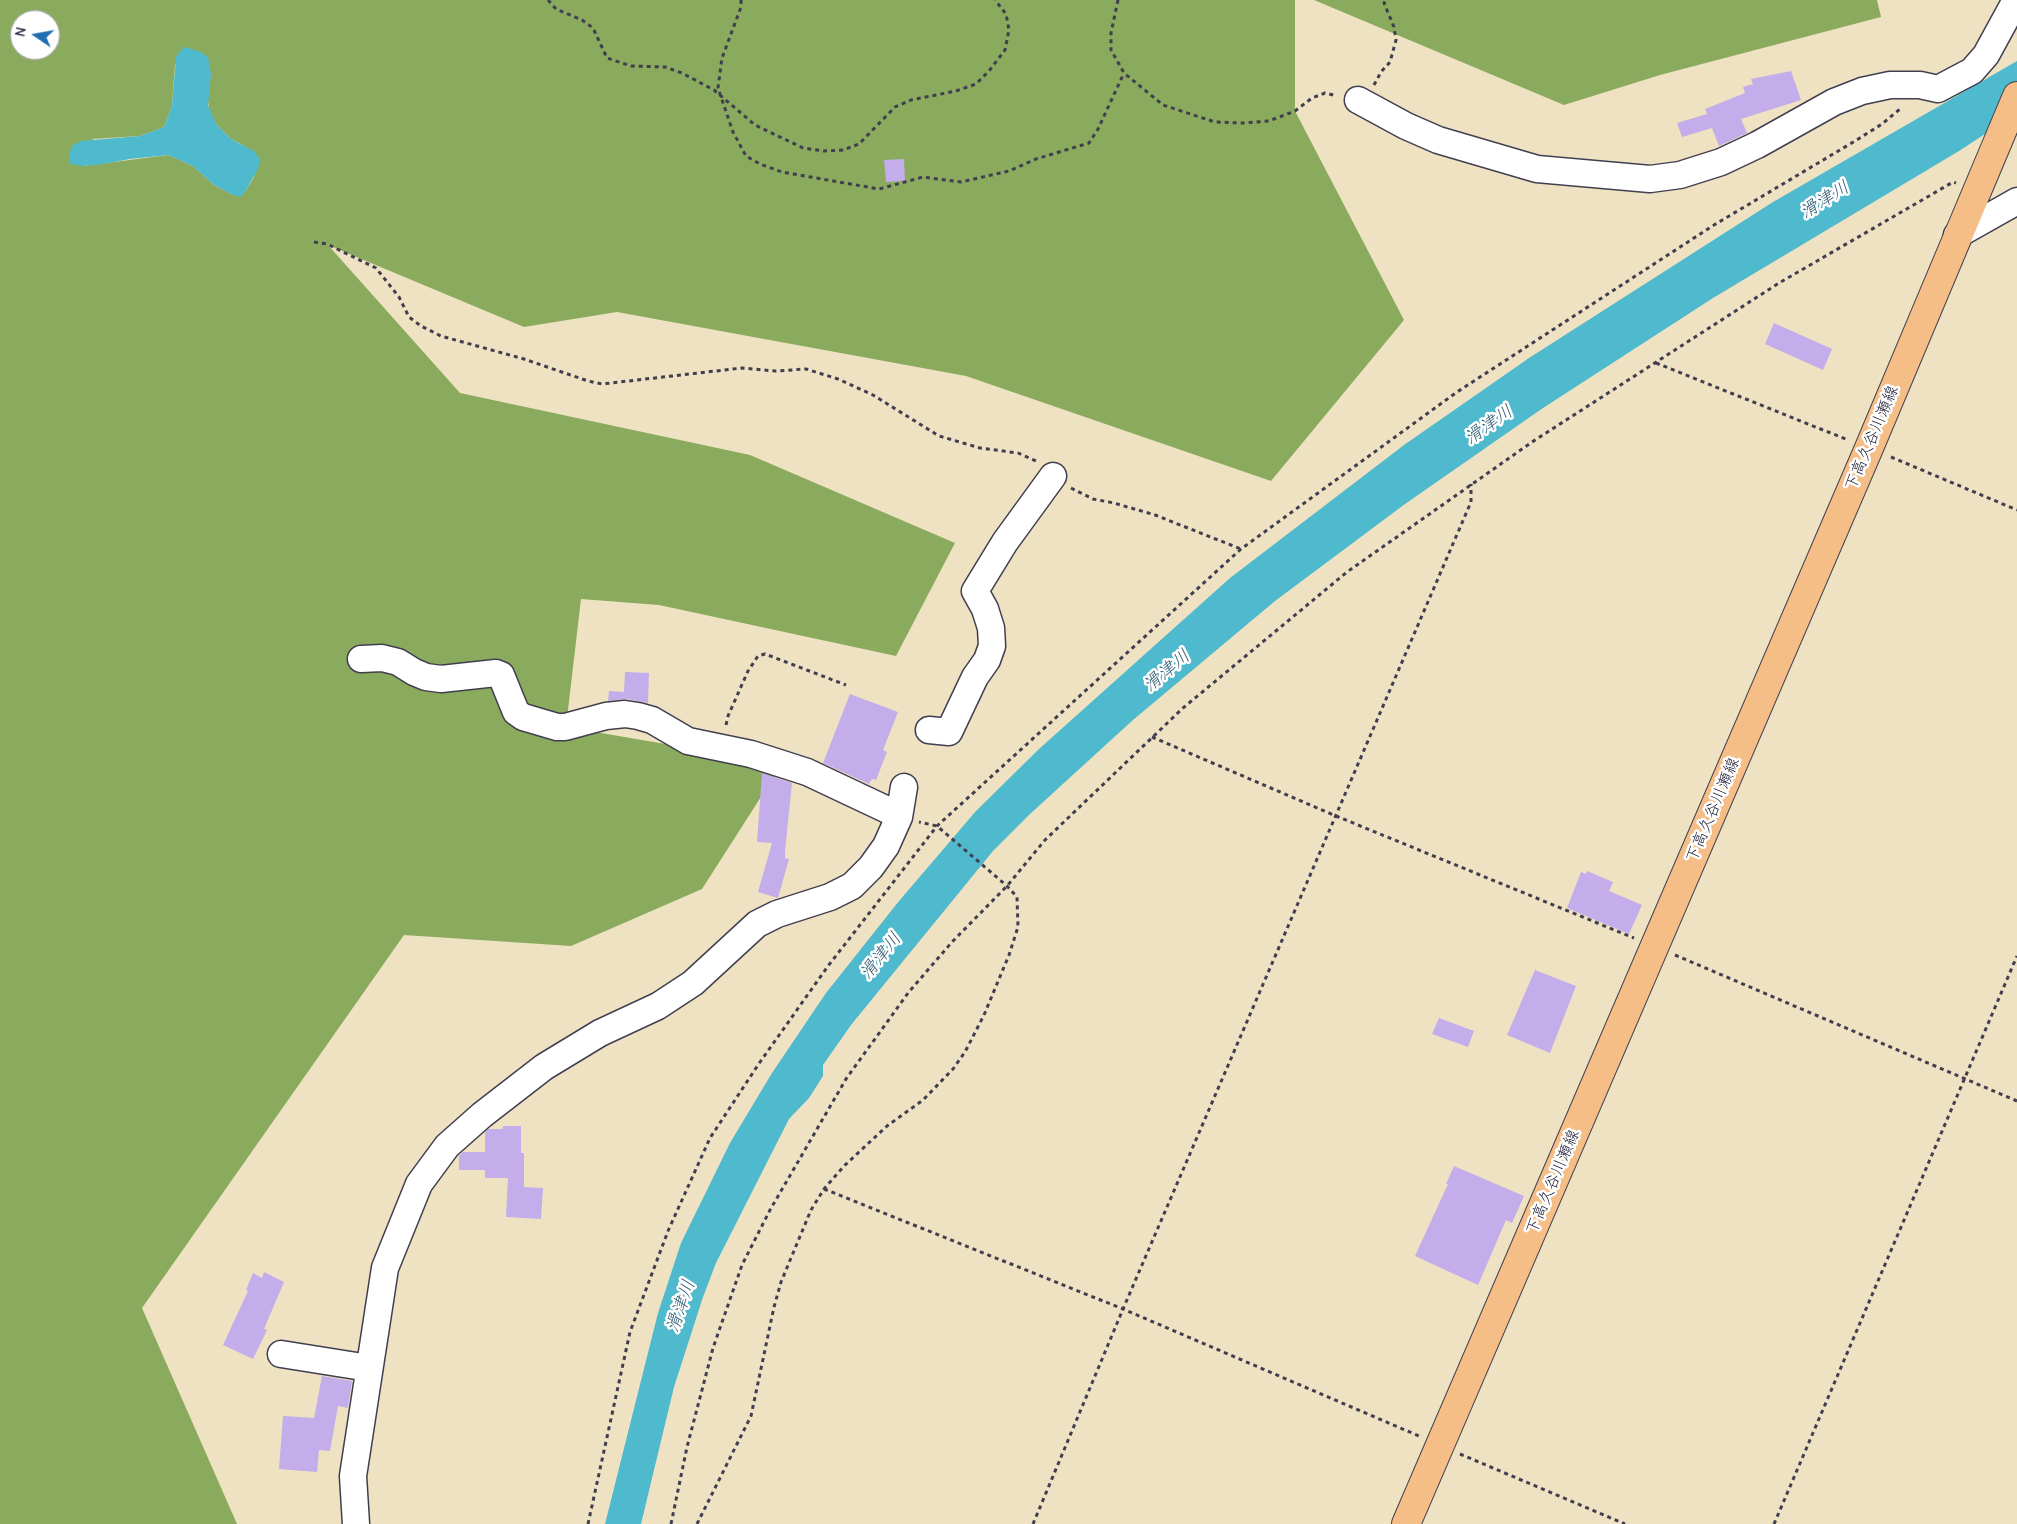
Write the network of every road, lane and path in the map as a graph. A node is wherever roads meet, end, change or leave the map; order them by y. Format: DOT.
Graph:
graph roads {
  1 [pos="548,0"];
  2 [pos="741,0"];
  3 [pos="994,0"];
  4 [pos="1118,0"];
  5 [pos="1386,0"];
  6 [pos="2016,0"];
  7 [pos="1124,72"];
  8 [pos="720,96"];
  9 [pos="2017,96"];
  10 [pos="1358,100"];
  11 [pos="1903,107"];
  12 [pos="1978,188"];
  13 [pos="2017,201"];
  14 [pos="1957,235"];
  15 [pos="314,242"];
  16 [pos="1656,363"];
  17 [pos="1869,448"];
  18 [pos="1053,476"];
  19 [pos="1471,484"];
  20 [pos="2017,510"];
  21 [pos="1241,549"];
  22 [pos="361,659"];
  23 [pos="846,685"];
  24 [pos="929,730"];
  25 [pos="1152,737"];
  26 [pos="726,750"];
  27 [pos="904,787"];
  28 [pos="1336,816"];
  29 [pos="899,817"];
  30 [pos="942,830"];
  31 [pos="1007,886"];
  32 [pos="1654,946"];
  33 [pos="2017,956"];
  34 [pos="1964,1078"];
  35 [pos="2017,1101"];
  36 [pos="824,1189"];
  37 [pos="1123,1309"];
  38 [pos="281,1354"];
  39 [pos="369,1368"];
  40 [pos="1440,1445"];
  41 [pos="356,1524"];
  42 [pos="588,1524"];
  43 [pos="671,1524"];
  44 [pos="697,1524"];
  45 [pos="1033,1524"];
  46 [pos="1406,1524"];
  47 [pos="1625,1524"];
  48 [pos="1774,1524"];
  1 -- 8 [label="path"];
  2 -- 8 [label="path"];
  3 -- 8 [label="path"];
  4 -- 7 [label="path"];
  5 -- 10 [label="path"];
  6 -- 10 [label="street"];
  7 -- 8 [label="path"];
  7 -- 10 [label="path"];
  9 -- 12 [label="main road, 下高久谷川瀬線"];
  11 -- 21 [label="path"];
  12 -- 14 [label="main road, 下高久谷川瀬線"];
  12 -- 16 [label="path"];
  13 -- 14 [label="street"];
  14 -- 17 [label="main road, 下高久谷川瀬線"];
  15 -- 18 [label="path"];
  16 -- 17 [label="path"];
  16 -- 19 [label="path"];
  17 -- 20 [label="path"];
  17 -- 32 [label="main road, 下高久谷川瀬線"];
  18 -- 21 [label="path"];
  18 -- 24 [label="street"];
  19 -- 25 [label="path"];
  19 -- 28 [label="path"];
  21 -- 42 [label="path"];
  22 -- 26 [label="street"];
  23 -- 26 [label="path"];
  25 -- 28 [label="path"];
  25 -- 31 [label="path"];
  26 -- 29 [label="street"];
  27 -- 29 [label="street"];
  28 -- 32 [label="path"];
  28 -- 37 [label="path"];
  29 -- 39 [label="street"];
  30 -- 31 [label="path"];
  31 -- 36 [label="path"];
  31 -- 43 [label="path"];
  32 -- 34 [label="path"];
  32 -- 40 [label="main road, 下高久谷川瀬線"];
  33 -- 34 [label="path"];
  34 -- 35 [label="path"];
  34 -- 48 [label="path"];
  36 -- 37 [label="path"];
  36 -- 44 [label="path"];
  37 -- 40 [label="path"];
  37 -- 45 [label="path"];
  38 -- 39 [label="street"];
  39 -- 41 [label="street"];
  40 -- 46 [label="main road, 下高久谷川瀬線"];
  40 -- 47 [label="path"];
}
